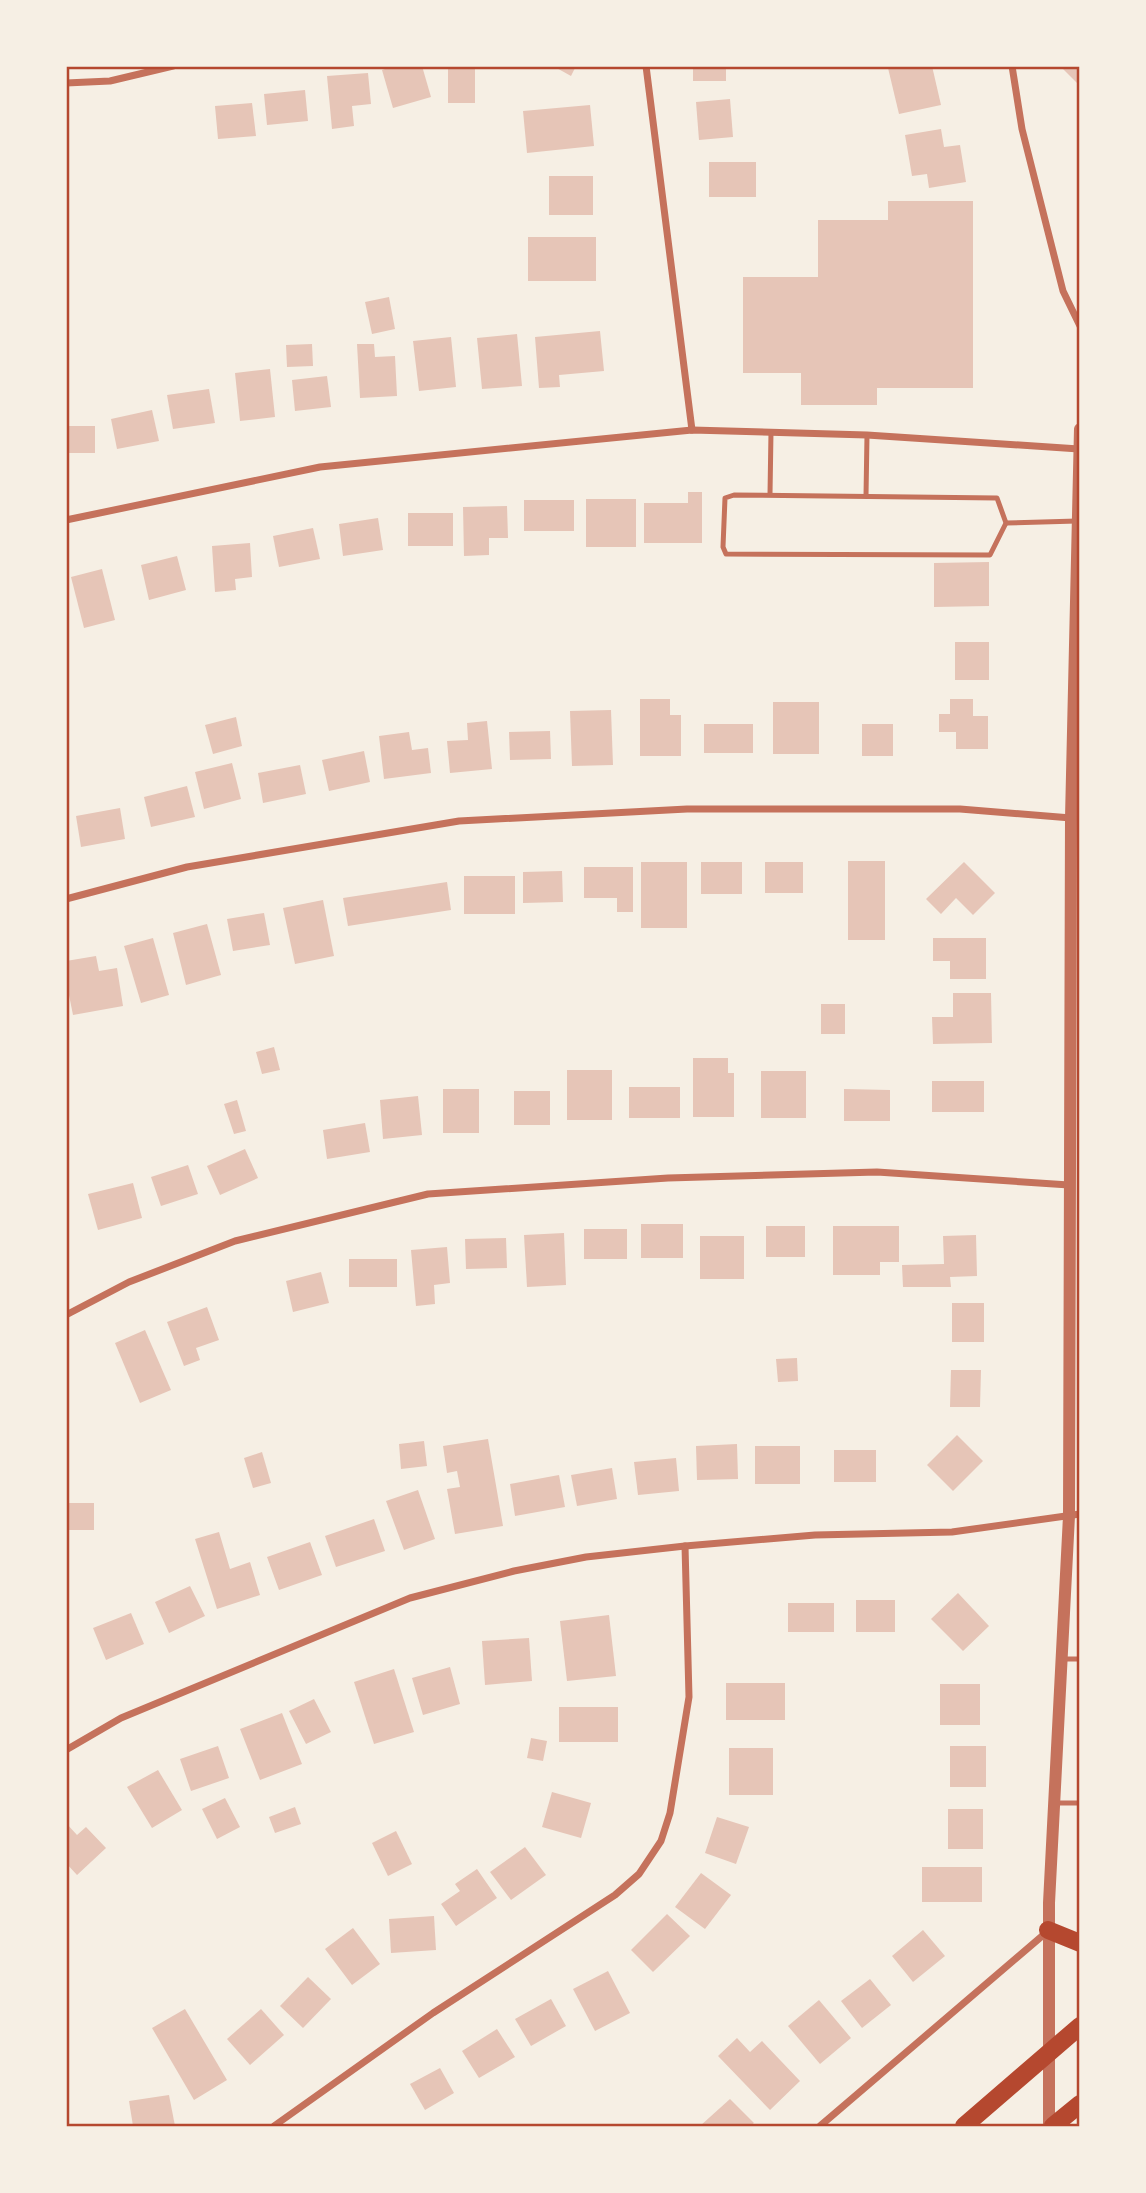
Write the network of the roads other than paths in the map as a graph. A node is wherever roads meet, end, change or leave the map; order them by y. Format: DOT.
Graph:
graph roads {
  1 [pos="173,66"];
  2 [pos="646,66"];
  3 [pos="1012,66"];
  4 [pos="66,83"];
  5 [pos="1080,326"];
  6 [pos="1080,429"];
  7 [pos="692,430"];
  8 [pos="771,432"];
  9 [pos="867,435"];
  10 [pos="1079,449"];
  11 [pos="770,494"];
  12 [pos="866,496"];
  13 [pos="66,520"];
  14 [pos="1077,521"];
  15 [pos="1006,523"];
  16 [pos="1071,818"];
  17 [pos="66,899"];
  18 [pos="1069,1185"];
  19 [pos="66,1315"];
  20 [pos="1074,1515"];
  21 [pos="685,1546"];
  22 [pos="1061,1658"];
  23 [pos="1080,1659"];
  24 [pos="66,1750"];
  25 [pos="1054,1803"];
  26 [pos="1080,1803"];
  27 [pos="1048,1930"];
  28 [pos="1080,1943"];
  29 [pos="1080,2026"];
  30 [pos="1048,2054"];
  31 [pos="1080,2104"];
  32 [pos="274,2126"];
  33 [pos="820,2126"];
  34 [pos="964,2126"];
  35 [pos="1051,2126"];
  1 -- 4 [label="street"];
  2 -- 7 [label="street"];
  3 -- 5 [label="street"];
  6 -- 10 [label="street"];
  7 -- 8 [label="street"];
  7 -- 13 [label="street"];
  8 -- 9 [label="street"];
  8 -- 11 [label="lane"];
  9 -- 10 [label="street"];
  9 -- 12 [label="lane"];
  10 -- 14 [label="street"];
  11 -- 12 [label="lane"];
  11 -- 15 [label="lane"];
  12 -- 15 [label="lane"];
  14 -- 15 [label="lane"];
  14 -- 16 [label="street"];
  16 -- 17 [label="street"];
  16 -- 18 [label="street"];
  18 -- 19 [label="street"];
  18 -- 20 [label="street"];
  20 -- 21 [label="street"];
  20 -- 22 [label="street"];
  21 -- 24 [label="street"];
  21 -- 32 [label="street"];
  22 -- 23 [label="lane"];
  22 -- 25 [label="street"];
  25 -- 26 [label="lane"];
  25 -- 27 [label="street"];
  27 -- 28 [label="main road"];
  27 -- 30 [label="street"];
  27 -- 33 [label="street"];
  29 -- 30 [label="main road"];
  30 -- 34 [label="main road"];
  30 -- 35 [label="street"];
  31 -- 35 [label="main road"];
}
